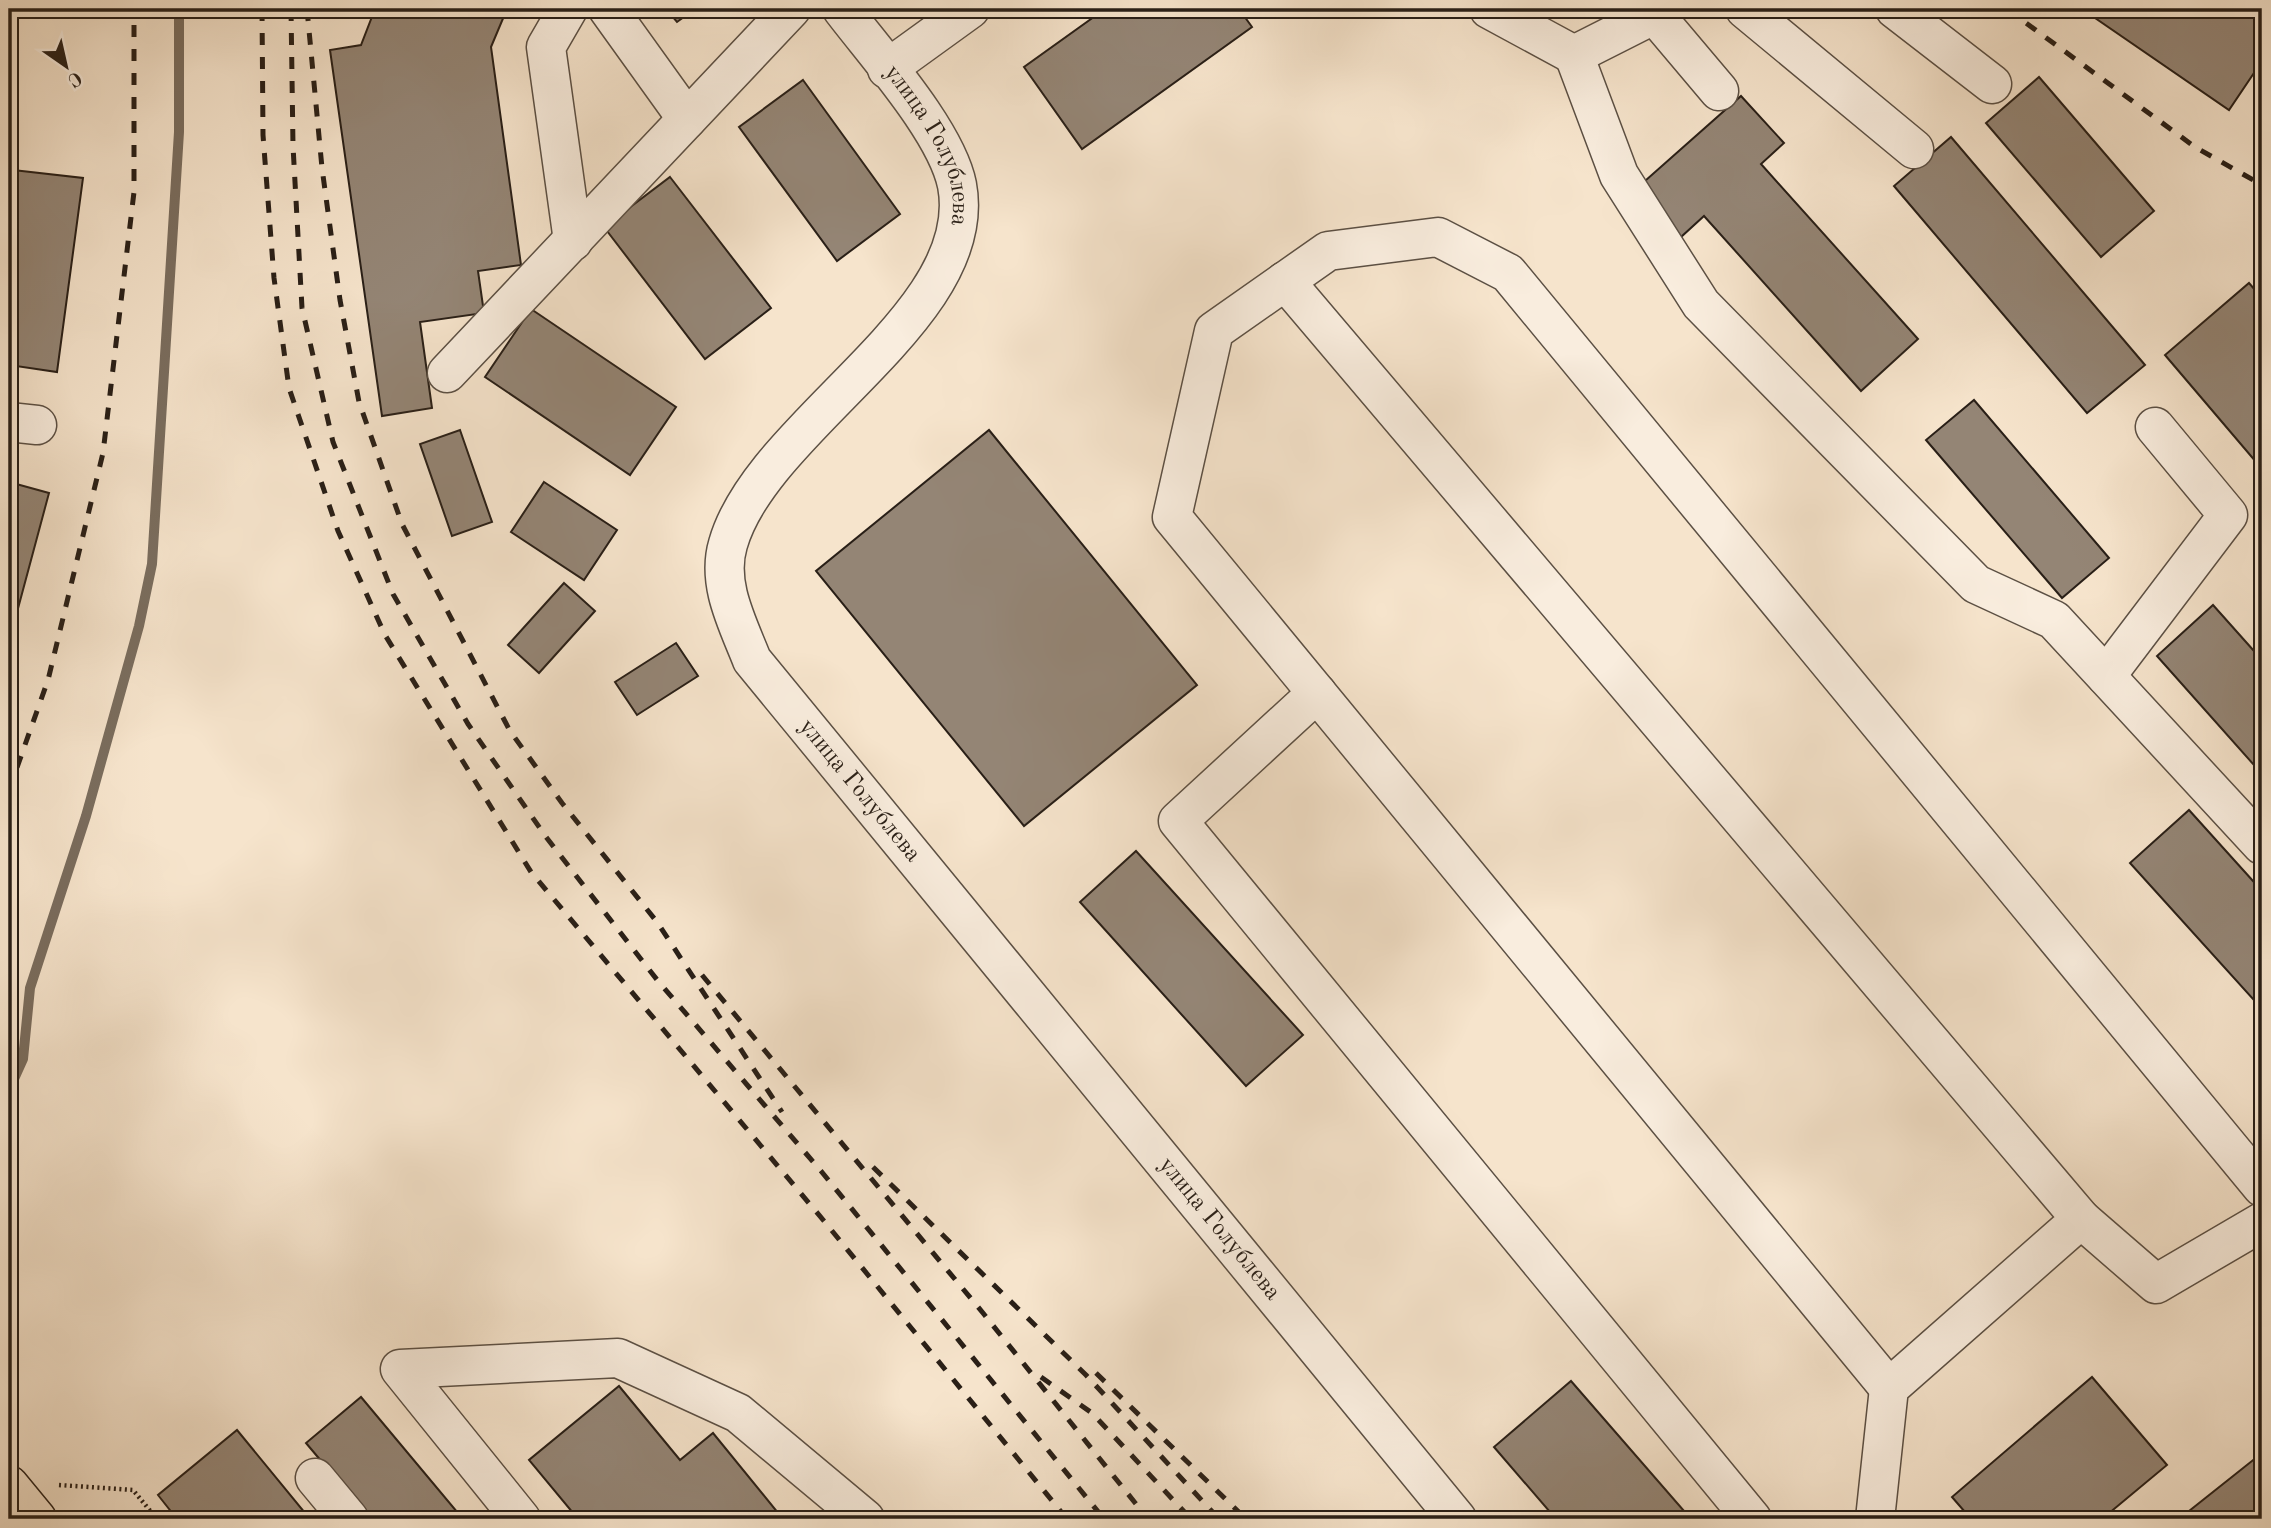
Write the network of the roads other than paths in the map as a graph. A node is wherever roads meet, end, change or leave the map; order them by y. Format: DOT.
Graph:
graph roads {
  1 [pos="568,9"];
  2 [pos="608,9"];
  3 [pos="792,9"];
  4 [pos="842,9"];
  5 [pos="970,9"];
  6 [pos="1489,9"];
  7 [pos="1745,9"];
  8 [pos="1895,9"];
  9 [pos="1660,11"];
  10 [pos="1574,55"];
  11 [pos="887,69"];
  12 [pos="1992,84"];
  13 [pos="1719,91"];
  14 [pos="687,119"];
  15 [pos="1914,149"];
  16 [pos="573,241"];
  17 [pos="1285,281"];
  18 [pos="447,373"];
  19 [pos="2155,427"];
  20 [pos="2106,676"];
  21 [pos="1317,694"];
  22 [pos="2262,845"];
  23 [pos="2262,1187"];
  24 [pos="2081,1219"];
  25 [pos="2262,1222"];
  26 [pos="1889,1388"];
  27 [pos="315,1478"];
  28 [pos="9,1485"];
  29 [pos="43,1502"];
  30 [pos="349,1519"];
  31 [pos="521,1519"];
  32 [pos="865,1519"];
  33 [pos="1457,1519"];
  34 [pos="1752,1519"];
  35 [pos="1875,1519"];
  1 -- 16 [label="street"];
  2 -- 14 [label="street"];
  3 -- 14 [label="street"];
  4 -- 11 [label="street, улица Голублева"];
  5 -- 11 [label="street"];
  6 -- 10 [label="street"];
  7 -- 15 [label="street"];
  8 -- 12 [label="street"];
  9 -- 10 [label="street"];
  9 -- 13 [label="street"];
  10 -- 20 [label="street"];
  11 -- 33 [label="street, улица Голублева"];
  14 -- 16 [label="street"];
  16 -- 18 [label="street"];
  17 -- 21 [label="street"];
  17 -- 23 [label="street"];
  17 -- 24 [label="street"];
  19 -- 20 [label="street"];
  20 -- 22 [label="street"];
  21 -- 26 [label="street"];
  21 -- 34 [label="street"];
  24 -- 25 [label="street"];
  24 -- 26 [label="street"];
  26 -- 35 [label="street"];
  27 -- 30 [label="street"];
  28 -- 29 [label="main road"];
  31 -- 32 [label="street"];
}
